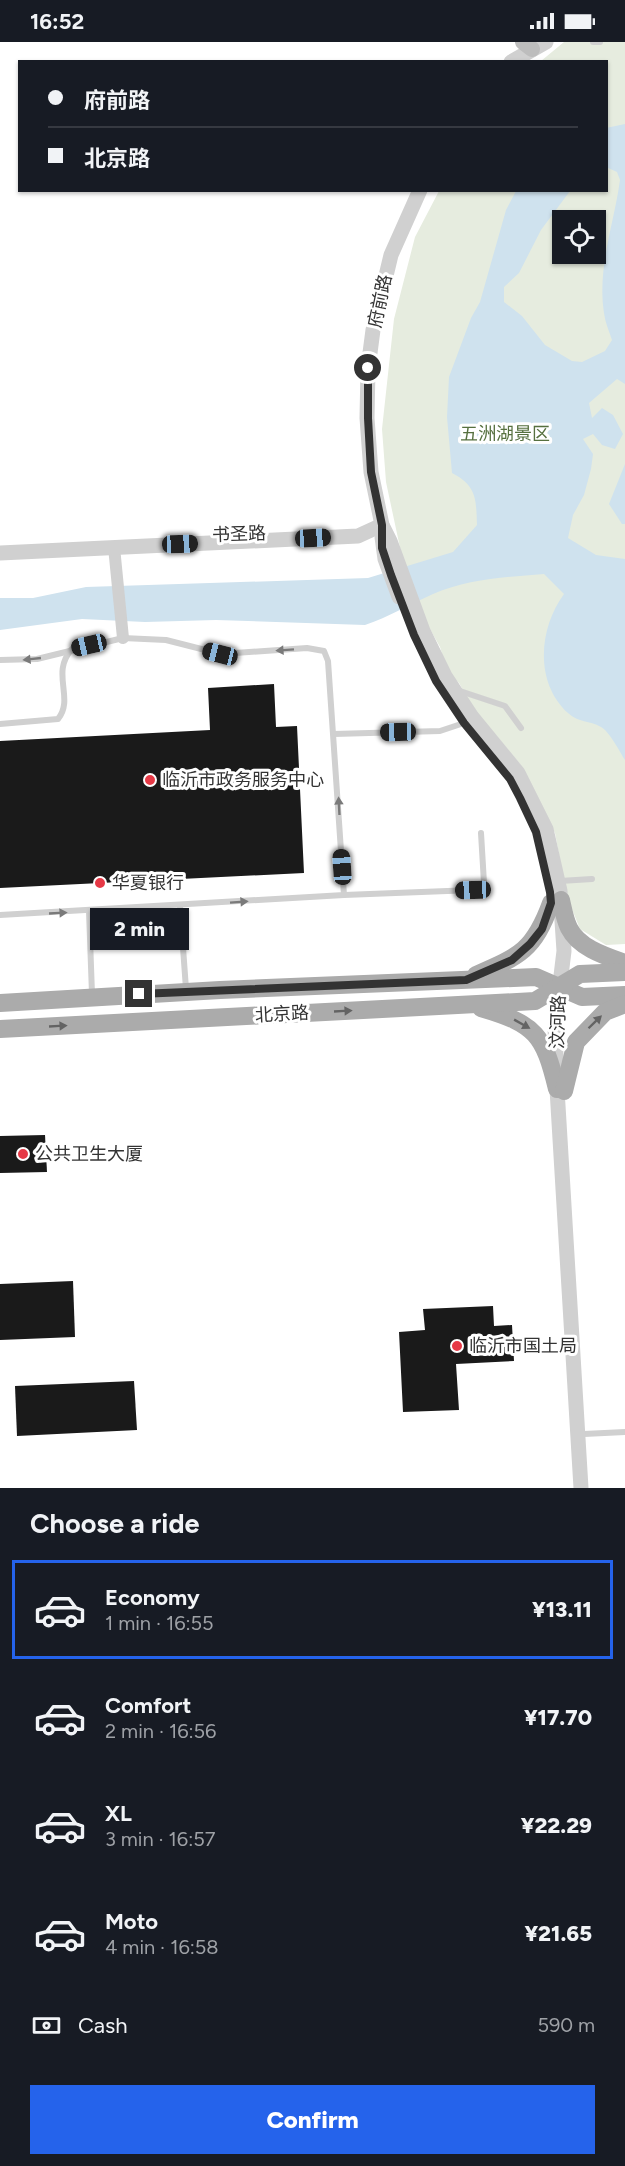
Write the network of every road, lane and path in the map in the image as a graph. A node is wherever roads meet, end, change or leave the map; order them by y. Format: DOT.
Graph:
graph roads {
  1 [pos="593,42"];
  2 [pos="600,42"];
  3 [pos="531,46"];
  4 [pos="514,60"];
  5 [pos="419,192"];
  6 [pos="431,192"];
  7 [pos="382,525"];
  8 [pos="0,545"];
  9 [pos="114,547"];
  10 [pos="0,553"];
  11 [pos="419,633"];
  12 [pos="122,634"];
  13 [pos="73,649"];
  14 [pos="0,660"];
  15 [pos="453,689"];
  16 [pos="464,723"];
  17 [pos="0,724"];
  18 [pos="520,728"];
  19 [pos="334,734"];
  20 [pos="482,833"];
  21 [pos="592,879"];
  22 [pos="558,882"];
  23 [pos="344,895"];
  24 [pos="556,902"];
  25 [pos="180,906"];
  26 [pos="88,911"];
  27 [pos="0,915"];
  28 [pos="625,963"];
  29 [pos="625,972"];
  30 [pos="466,980"];
  31 [pos="559,986"];
  32 [pos="186,992"];
  33 [pos="625,995"];
  34 [pos="92,997"];
  35 [pos="0,1003"];
  36 [pos="468,1004"];
  37 [pos="625,1004"];
  38 [pos="0,1029"];
  39 [pos="561,1090"];
  40 [pos="625,1432"];
  41 [pos="584,1434"];
  42 [pos="581,1488"];
  43 [pos="587,1488"];
  1 -- 2 [label="lane"];
  3 -- 4 [label="street"];
  5 -- 7 [label="street, 府前路"];
  6 -- 7 [label="street, 府前路"];
  7 -- 8 [label="street, 书圣路"];
  7 -- 9 [label="street, 书圣路"];
  7 -- 11 [label="street, 府前路"];
  9 -- 10 [label="street, 书圣路"];
  9 -- 12 [label="street"];
  11 -- 15 [label="street, 府前路"];
  11 -- 16 [label="street, 府前路"];
  12 -- 13 [label="lane"];
  19 -- 12 [label="lane, one-way"];
  13 -- 14 [label="lane, one-way"];
  13 -- 17 [label="lane"];
  15 -- 18 [label="lane"];
  15 -- 22 [label="street, 府前路"];
  16 -- 19 [label="lane"];
  16 -- 24 [label="street, 府前路"];
  23 -- 19 [label="lane, one-way"];
  20 -- 23 [label="lane"];
  21 -- 22 [label="lane"];
  22 -- 24 [label="street, 府前路"];
  25 -- 23 [label="lane, one-way"];
  24 -- 28 [label="main road"];
  24 -- 30 [label="main road"];
  24 -- 31 [label="street, 府前路"];
  25 -- 26 [label="lane"];
  25 -- 32 [label="lane"];
  27 -- 26 [label="lane, one-way"];
  26 -- 34 [label="lane"];
  29 -- 31 [label="main road, 北京路"];
  30 -- 31 [label="main road, 北京路"];
  30 -- 32 [label="main road, 北京路"];
  31 -- 33 [label="main road, 北京路"];
  31 -- 36 [label="main road, 北京路"];
  31 -- 39 [label="street, 汶河路"];
  32 -- 34 [label="main road, 北京路"];
  34 -- 35 [label="main road, 北京路"];
  38 -- 36 [label="main road, 北京路, one-way"];
  36 -- 39 [label="main road, one-way"];
  39 -- 37 [label="main road, one-way"];
  39 -- 41 [label="street, 汶河路"];
  39 -- 42 [label="street, 汶河路"];
  40 -- 41 [label="lane"];
  41 -- 43 [label="street, 汶河路"];
}
